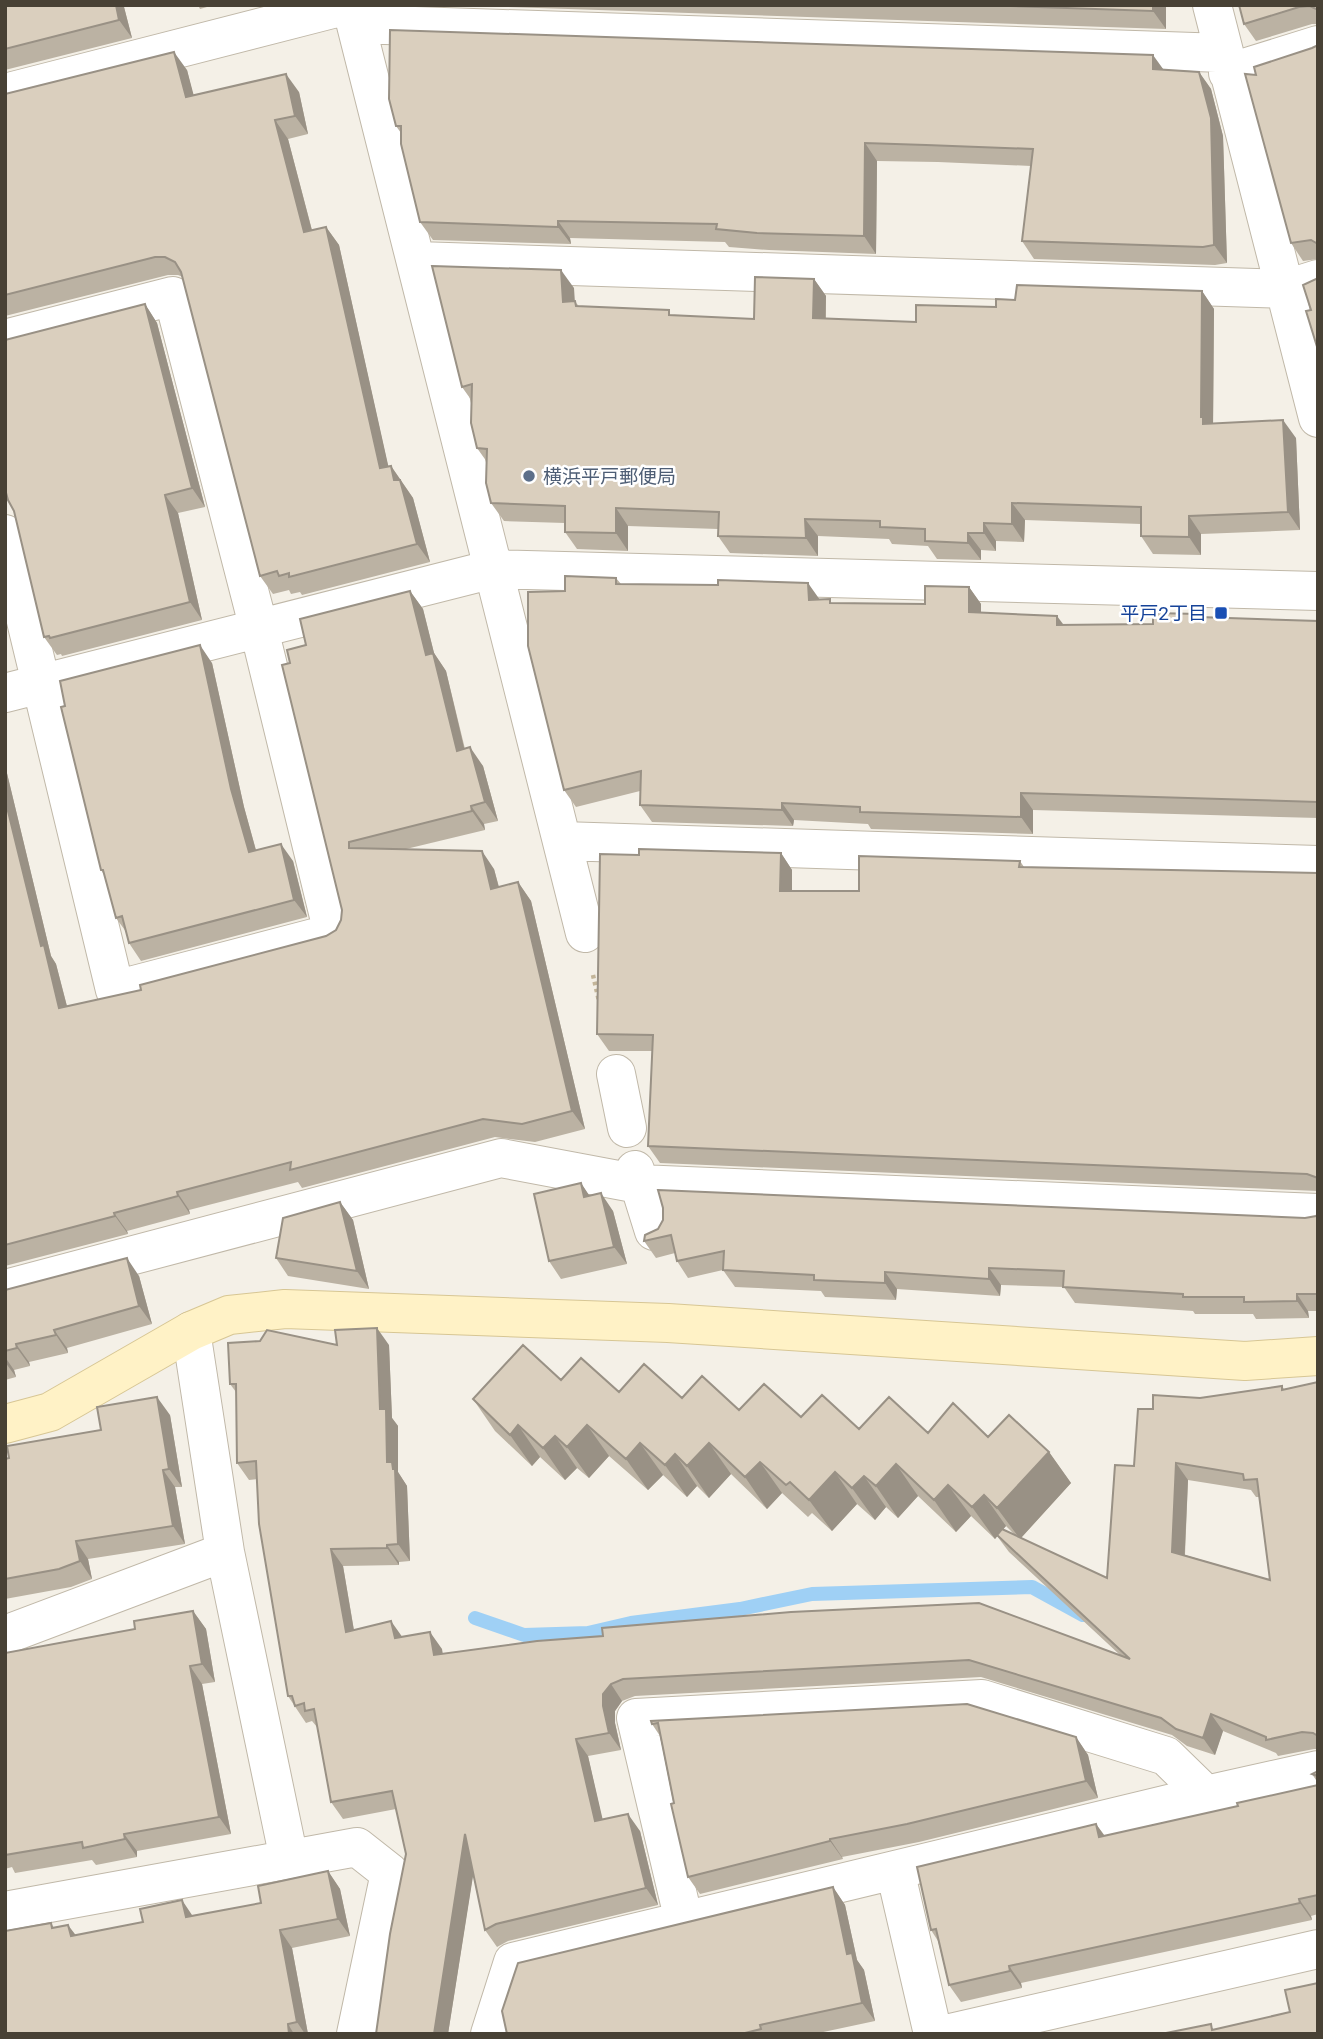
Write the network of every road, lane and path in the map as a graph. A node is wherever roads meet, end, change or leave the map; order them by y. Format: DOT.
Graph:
graph roads {
  1 [pos="1212,5"];
  2 [pos="352,12"];
  3 [pos="1318,46"];
  4 [pos="1226,63"];
  5 [pos="5,93"];
  6 [pos="417,261"];
  7 [pos="1302,284"];
  8 [pos="5,340"];
  9 [pos="1318,418"];
  10 [pos="5,534"];
  11 [pos="494,569"];
  12 [pos="1318,591"];
  13 [pos="259,629"];
  14 [pos="23,689"];
  15 [pos="562,841"];
  16 [pos="1318,865"];
  17 [pos="585,933"];
  18 [pos="594,978"];
  19 [pos="599,1003"];
  20 [pos="616,1074"];
  21 [pos="627,1128"];
  22 [pos="637,1177"];
  23 [pos="1318,1213"];
  24 [pos="654,1231"];
  25 [pos="5,1289"];
  26 [pos="191,1331"];
  27 [pos="1318,1356"];
  28 [pos="5,1424"];
  29 [pos="225,1552"];
  30 [pos="5,1635"];
  31 [pos="1318,1770"];
  32 [pos="1206,1795"];
  33 [pos="289,1859"];
  34 [pos="895,1870"];
  35 [pos="5,1911"];
  36 [pos="684,1921"];
  37 [pos="1318,1949"];
  38 [pos="356,2034"];
  39 [pos="490,2034"];
  40 [pos="933,2034"];
  41 [pos="946,2034"];
  1 -- 4 [label="street"];
  2 -- 4 [label="street"];
  2 -- 5 [label="street"];
  2 -- 6 [label="street"];
  3 -- 4 [label="street"];
  4 -- 7 [label="street"];
  6 -- 7 [label="street"];
  6 -- 11 [label="street"];
  7 -- 9 [label="street"];
  8 -- 13 [label="street"];
  10 -- 14 [label="street"];
  11 -- 12 [label="street"];
  11 -- 13 [label="street"];
  11 -- 15 [label="street"];
  13 -- 14 [label="street"];
  13 -- 14 [label="street"];
  15 -- 16 [label="street"];
  15 -- 17 [label="street"];
  18 -- 19 [label="path"];
  20 -- 21 [label="street"];
  22 -- 23 [label="street"];
  22 -- 24 [label="street"];
  22 -- 25 [label="street"];
  26 -- 27 [label="street"];
  26 -- 28 [label="street"];
  26 -- 29 [label="street"];
  29 -- 30 [label="street"];
  29 -- 33 [label="street"];
  31 -- 32 [label="street"];
  32 -- 34 [label="street"];
  32 -- 36 [label="street"];
  33 -- 35 [label="street"];
  33 -- 38 [label="street"];
  34 -- 36 [label="street"];
  34 -- 40 [label="street"];
  36 -- 39 [label="street"];
  37 -- 41 [label="street"];
}
